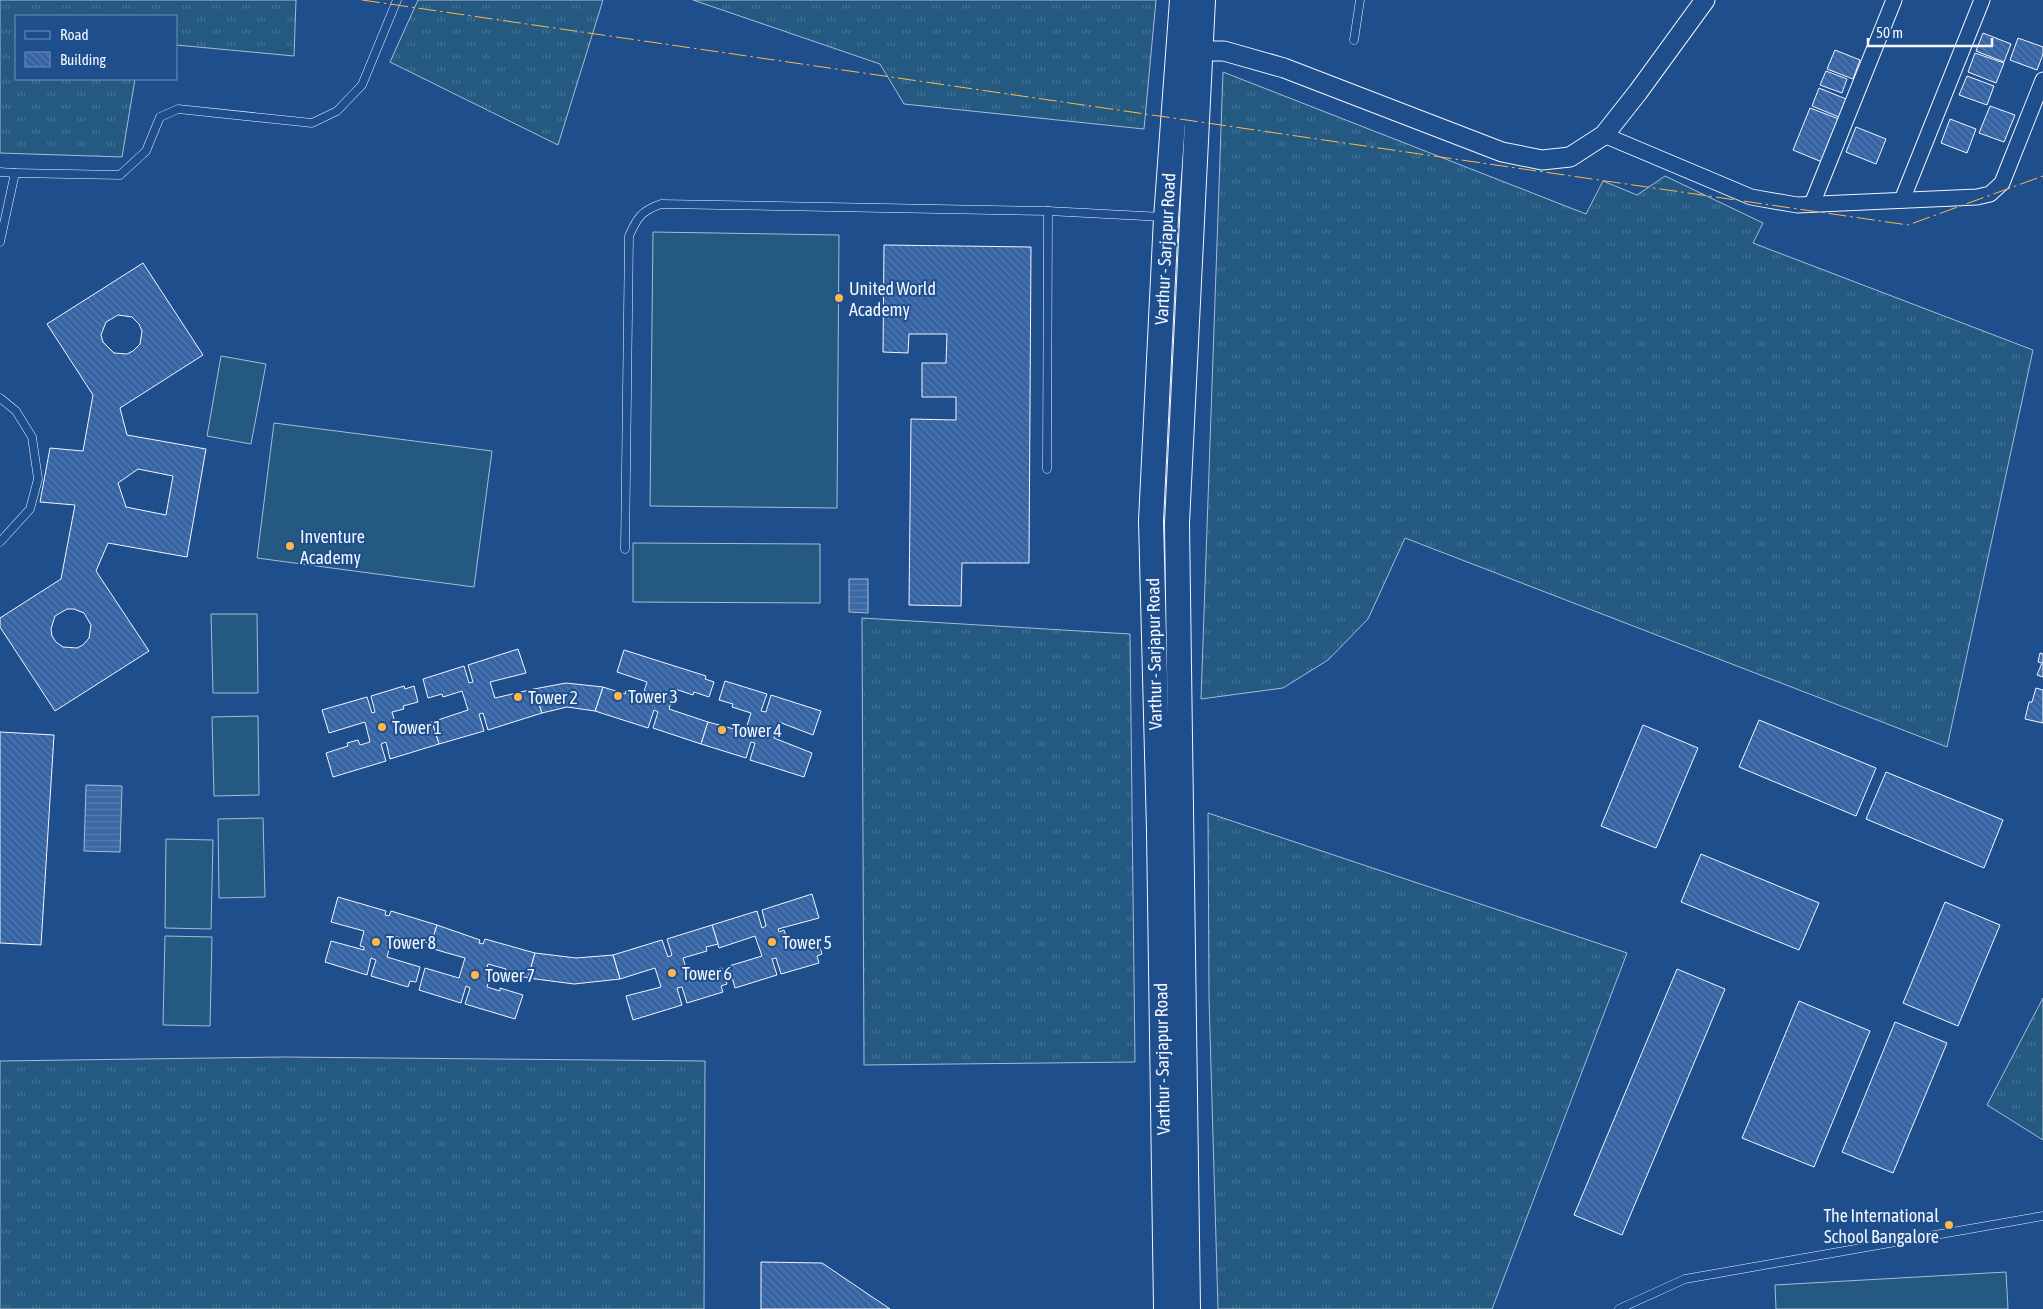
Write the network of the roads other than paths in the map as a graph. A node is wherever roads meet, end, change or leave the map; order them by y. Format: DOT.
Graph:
graph roads {
  1 [pos="397,0"];
  2 [pos="1182,0"];
  3 [pos="1203,0"];
  4 [pos="1360,0"];
  5 [pos="1705,0"];
  6 [pos="1894,0"];
  7 [pos="1982,0"];
  8 [pos="1354,40"];
  9 [pos="1189,51"];
  10 [pos="2043,80"];
  11 [pos="1604,135"];
  12 [pos="0,172"];
  13 [pos="15,172"];
  14 [pos="1902,200"];
  15 [pos="1812,204"];
  16 [pos="1048,211"];
  17 [pos="1166,218"];
  18 [pos="0,242"];
  19 [pos="0,398"];
  20 [pos="1047,469"];
  21 [pos="0,542"];
  22 [pos="625,549"];
  23 [pos="2043,1216"];
  24 [pos="1166,1309"];
  25 [pos="1188,1309"];
  26 [pos="1619,1309"];
  1 -- 13 [label="lane"];
  2 -- 9 [label="main road, Varthur - Sarjapur Road"];
  3 -- 9 [label="main road, Varthur - Sarjapur Road"];
  4 -- 8 [label="lane"];
  5 -- 11 [label="street"];
  6 -- 15 [label="street"];
  7 -- 14 [label="street"];
  9 -- 11 [label="street"];
  9 -- 17 [label="main road, Varthur - Sarjapur Road"];
  9 -- 25 [label="main road, Varthur - Sarjapur Road"];
  10 -- 14 [label="street"];
  11 -- 15 [label="street"];
  12 -- 13 [label="lane"];
  13 -- 18 [label="lane"];
  14 -- 15 [label="street"];
  16 -- 17 [label="lane"];
  16 -- 20 [label="lane"];
  16 -- 22 [label="lane"];
  17 -- 24 [label="main road, Varthur - Sarjapur Road"];
  19 -- 21 [label="lane"];
  23 -- 26 [label="lane"];
}
